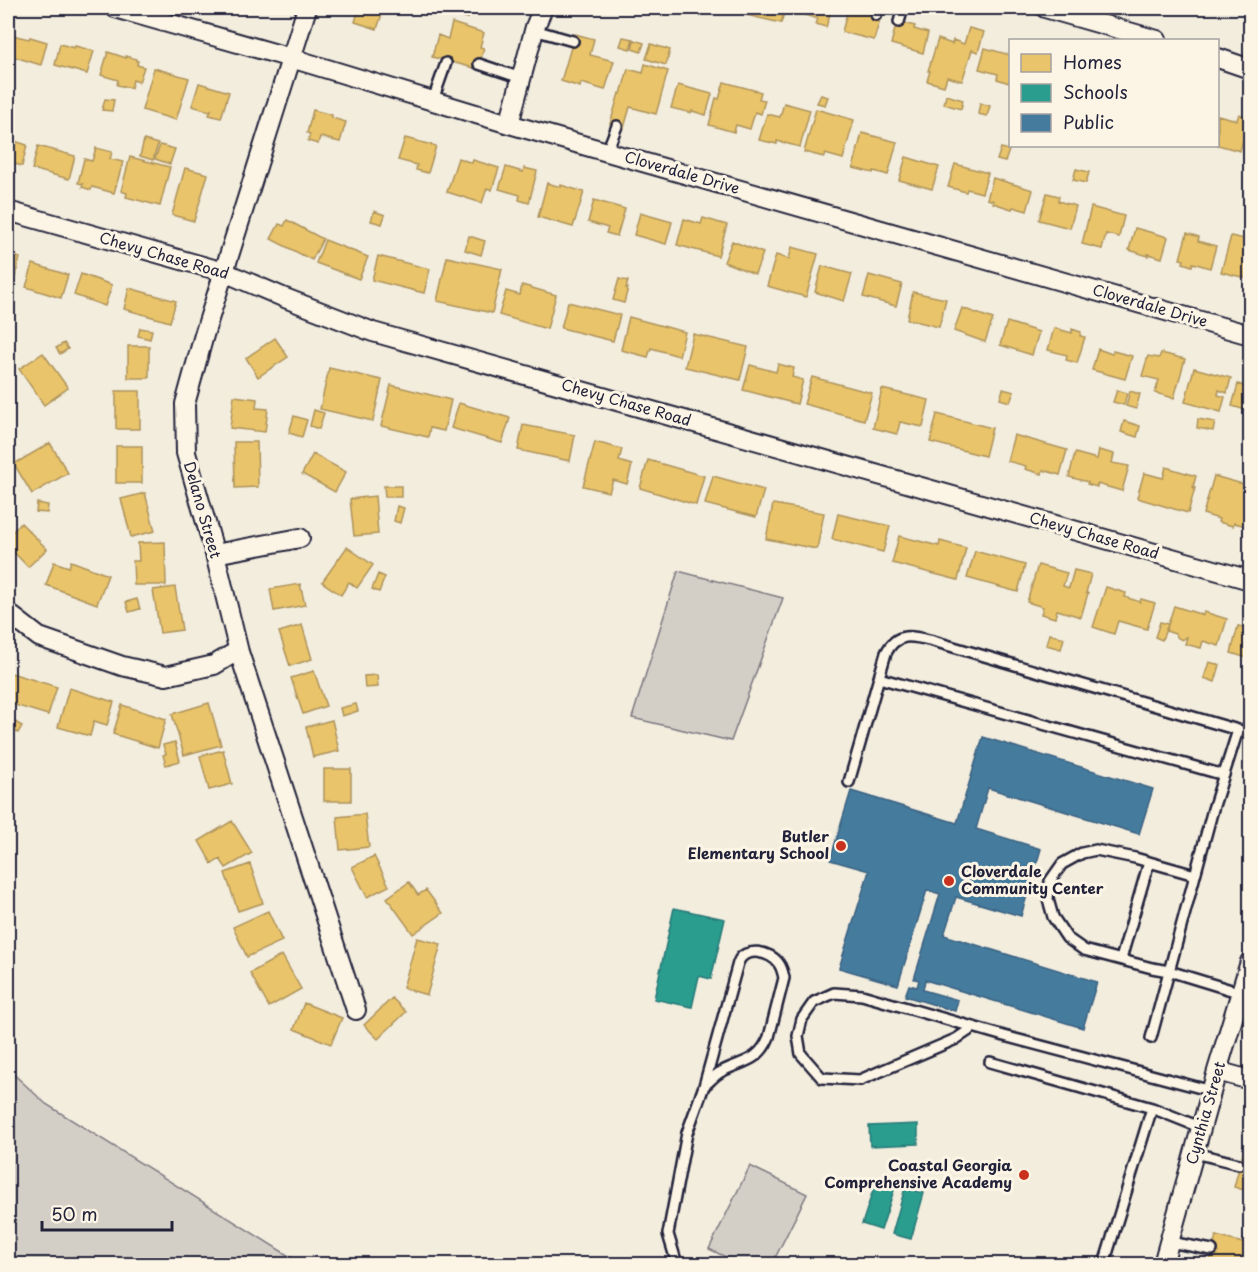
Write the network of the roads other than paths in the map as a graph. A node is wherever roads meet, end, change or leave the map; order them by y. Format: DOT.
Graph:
graph roads {
  1 [pos="115,8"];
  2 [pos="307,8"];
  3 [pos="543,8"];
  4 [pos="903,8"];
  5 [pos="1044,8"];
  6 [pos="899,22"];
  7 [pos="534,30"];
  8 [pos="1153,39"];
  9 [pos="573,41"];
  10 [pos="291,58"];
  11 [pos="1219,58"];
  12 [pos="446,63"];
  13 [pos="479,64"];
  14 [pos="1251,69"];
  15 [pos="522,78"];
  16 [pos="433,100"];
  17 [pos="509,124"];
  18 [pos="617,126"];
  19 [pos="607,152"];
  20 [pos="8,211"];
  21 [pos="224,272"];
  22 [pos="1251,334"];
  23 [pos="300,538"];
  24 [pos="215,554"];
  25 [pos="1251,580"];
  26 [pos="8,613"];
  27 [pos="239,652"];
  28 [pos="879,678"];
  29 [pos="1238,730"];
  30 [pos="1251,733"];
  31 [pos="1224,775"];
  32 [pos="849,782"];
  33 [pos="1149,862"];
  34 [pos="1195,875"];
  35 [pos="1121,959"];
  36 [pos="1251,962"];
  37 [pos="1169,971"];
  38 [pos="1246,985"];
  39 [pos="356,1010"];
  40 [pos="974,1027"];
  41 [pos="1151,1038"];
  42 [pos="990,1062"];
  43 [pos="1217,1071"];
  44 [pos="1251,1080"];
  45 [pos="704,1086"];
  46 [pos="1212,1091"];
  47 [pos="1152,1108"];
  48 [pos="1202,1128"];
  49 [pos="1195,1152"];
  50 [pos="1239,1164"];
  51 [pos="1170,1242"];
  52 [pos="1212,1250"];
  53 [pos="676,1264"];
  54 [pos="1104,1264"];
  55 [pos="1163,1264"];
  1 -- 10 [label="street, Cloverdale Drive"];
  2 -- 10 [label="street, Delano Street"];
  3 -- 7 [label="street"];
  4 -- 6 [label="lane"];
  5 -- 8 [label="street"];
  7 -- 9 [label="lane"];
  7 -- 15 [label="street"];
  10 -- 16 [label="street, Cloverdale Drive"];
  10 -- 21 [label="street, Delano Street"];
  11 -- 14 [label="street"];
  12 -- 16 [label="lane"];
  13 -- 15 [label="lane"];
  15 -- 17 [label="street"];
  16 -- 17 [label="street, Cloverdale Drive"];
  17 -- 19 [label="street, Cloverdale Drive"];
  18 -- 19 [label="lane"];
  19 -- 22 [label="street, Cloverdale Drive"];
  20 -- 21 [label="street, Chevy Chase Road"];
  21 -- 24 [label="street, Delano Street"];
  21 -- 25 [label="street, Chevy Chase Road"];
  23 -- 24 [label="street"];
  24 -- 27 [label="street, Delano Street"];
  26 -- 27 [label="street"];
  27 -- 39 [label="street, Delano Street"];
  28 -- 29 [label="lane"];
  28 -- 31 [label="lane"];
  28 -- 32 [label="lane"];
  29 -- 30 [label="lane"];
  29 -- 31 [label="lane"];
  31 -- 34 [label="lane"];
  33 -- 34 [label="lane"];
  33 -- 35 [label="lane"];
  33 -- 35 [label="lane"];
  34 -- 37 [label="lane"];
  35 -- 37 [label="lane"];
  36 -- 38 [label="street, Cynthia Street"];
  37 -- 38 [label="lane"];
  37 -- 41 [label="lane"];
  38 -- 43 [label="street, Cynthia Street"];
  40 -- 40 [label="lane"];
  40 -- 46 [label="lane"];
  42 -- 47 [label="lane"];
  43 -- 44 [label="street"];
  43 -- 46 [label="street, Cynthia Street"];
  45 -- 45 [label="lane"];
  45 -- 53 [label="lane"];
  46 -- 48 [label="street, Cynthia Street"];
  47 -- 48 [label="lane"];
  47 -- 54 [label="lane"];
  48 -- 49 [label="street, Cynthia Street"];
  49 -- 50 [label="lane"];
  49 -- 51 [label="street, Cynthia Street"];
  51 -- 52 [label="lane"];
  51 -- 55 [label="street, Cynthia Street"];
}
